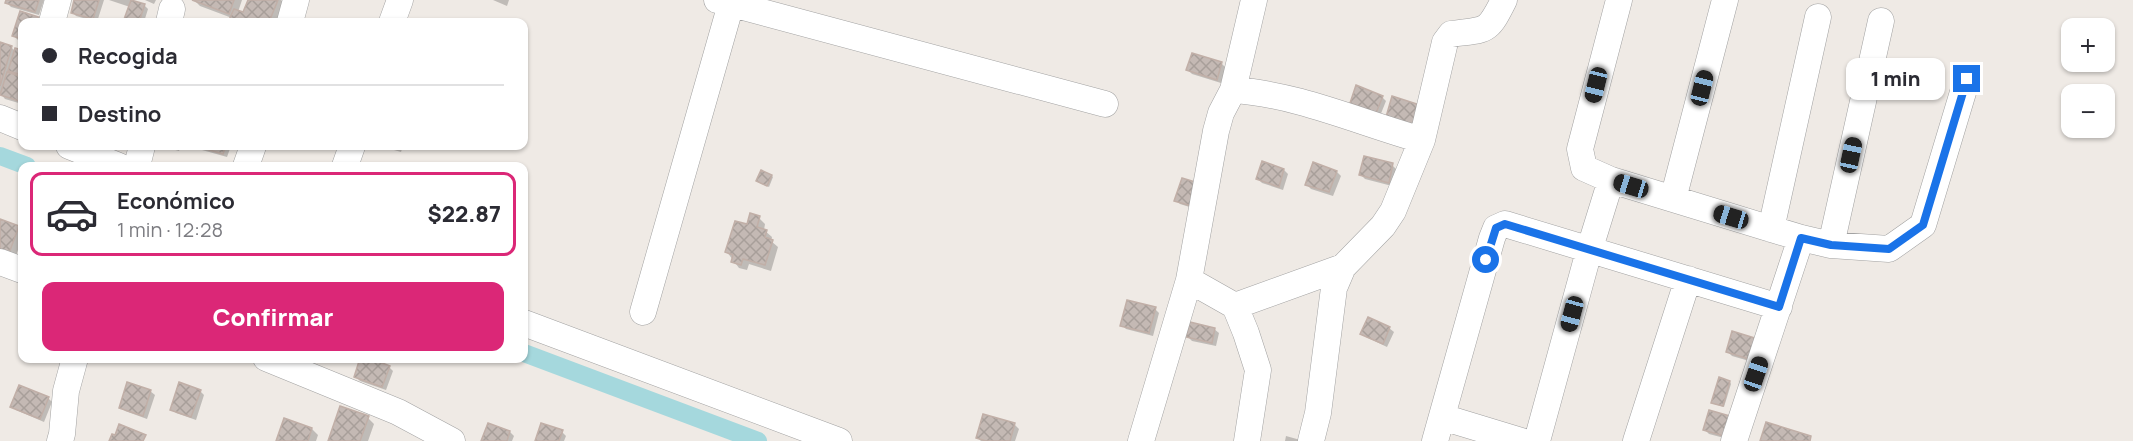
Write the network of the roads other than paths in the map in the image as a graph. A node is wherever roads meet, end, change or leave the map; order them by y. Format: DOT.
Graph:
graph roads {
  1 [pos="58,0"];
  2 [pos="296,0"];
  3 [pos="400,0"];
  4 [pos="1254,0"];
  5 [pos="1504,0"];
  6 [pos="1618,0"];
  7 [pos="1725,0"];
  8 [pos="724,2"];
  9 [pos="1818,17"];
  10 [pos="53,18"];
  11 [pos="291,18"];
  12 [pos="393,18"];
  13 [pos="1881,21"];
  14 [pos="1967,79"];
  15 [pos="1233,90"];
  16 [pos="1105,104"];
  17 [pos="0,118"];
  18 [pos="18,125"];
  19 [pos="1422,140"];
  20 [pos="72,156"];
  21 [pos="100,162"];
  22 [pos="1611,180"];
  23 [pos="1673,199"];
  24 [pos="1771,229"];
  25 [pos="1801,238"];
  26 [pos="1831,245"];
  27 [pos="1589,250"];
  28 [pos="0,262"];
  29 [pos="1343,267"];
  30 [pos="18,269"];
  31 [pos="1688,279"];
  32 [pos="1189,280"];
  33 [pos="1235,306"];
  34 [pos="1779,307"];
  35 [pos="643,312"];
  36 [pos="528,324"];
  37 [pos="74,363"];
  38 [pos="278,363"];
  39 [pos="1439,429"];
  40 [pos="447,440"];
  41 [pos="60,441"];
  42 [pos="839,441"];
  43 [pos="1141,441"];
  44 [pos="1247,441"];
  45 [pos="1311,441"];
  46 [pos="1521,441"];
  47 [pos="1537,441"];
  48 [pos="1636,441"];
  49 [pos="1734,441"];
  1 -- 10 [label="street"];
  2 -- 11 [label="street"];
  3 -- 12 [label="street"];
  4 -- 15 [label="street"];
  5 -- 19 [label="street"];
  6 -- 22 [label="street"];
  7 -- 23 [label="street"];
  8 -- 16 [label="street"];
  8 -- 35 [label="street"];
  9 -- 24 [label="street"];
  13 -- 26 [label="street"];
  14 -- 26 [label="street"];
  15 -- 19 [label="street"];
  15 -- 32 [label="street"];
  17 -- 18 [label="street"];
  19 -- 29 [label="street"];
  20 -- 21 [label="street"];
  22 -- 23 [label="street"];
  22 -- 27 [label="street"];
  23 -- 24 [label="street"];
  24 -- 25 [label="street"];
  25 -- 26 [label="street"];
  25 -- 34 [label="street"];
  27 -- 31 [label="street"];
  27 -- 39 [label="street"];
  27 -- 47 [label="street"];
  28 -- 30 [label="street"];
  29 -- 33 [label="street"];
  29 -- 45 [label="street"];
  31 -- 34 [label="street"];
  31 -- 48 [label="street"];
  32 -- 33 [label="street"];
  32 -- 43 [label="street"];
  33 -- 44 [label="street"];
  34 -- 49 [label="street"];
  36 -- 42 [label="street"];
  37 -- 41 [label="street"];
  38 -- 40 [label="street"];
  39 -- 46 [label="street"];
}
